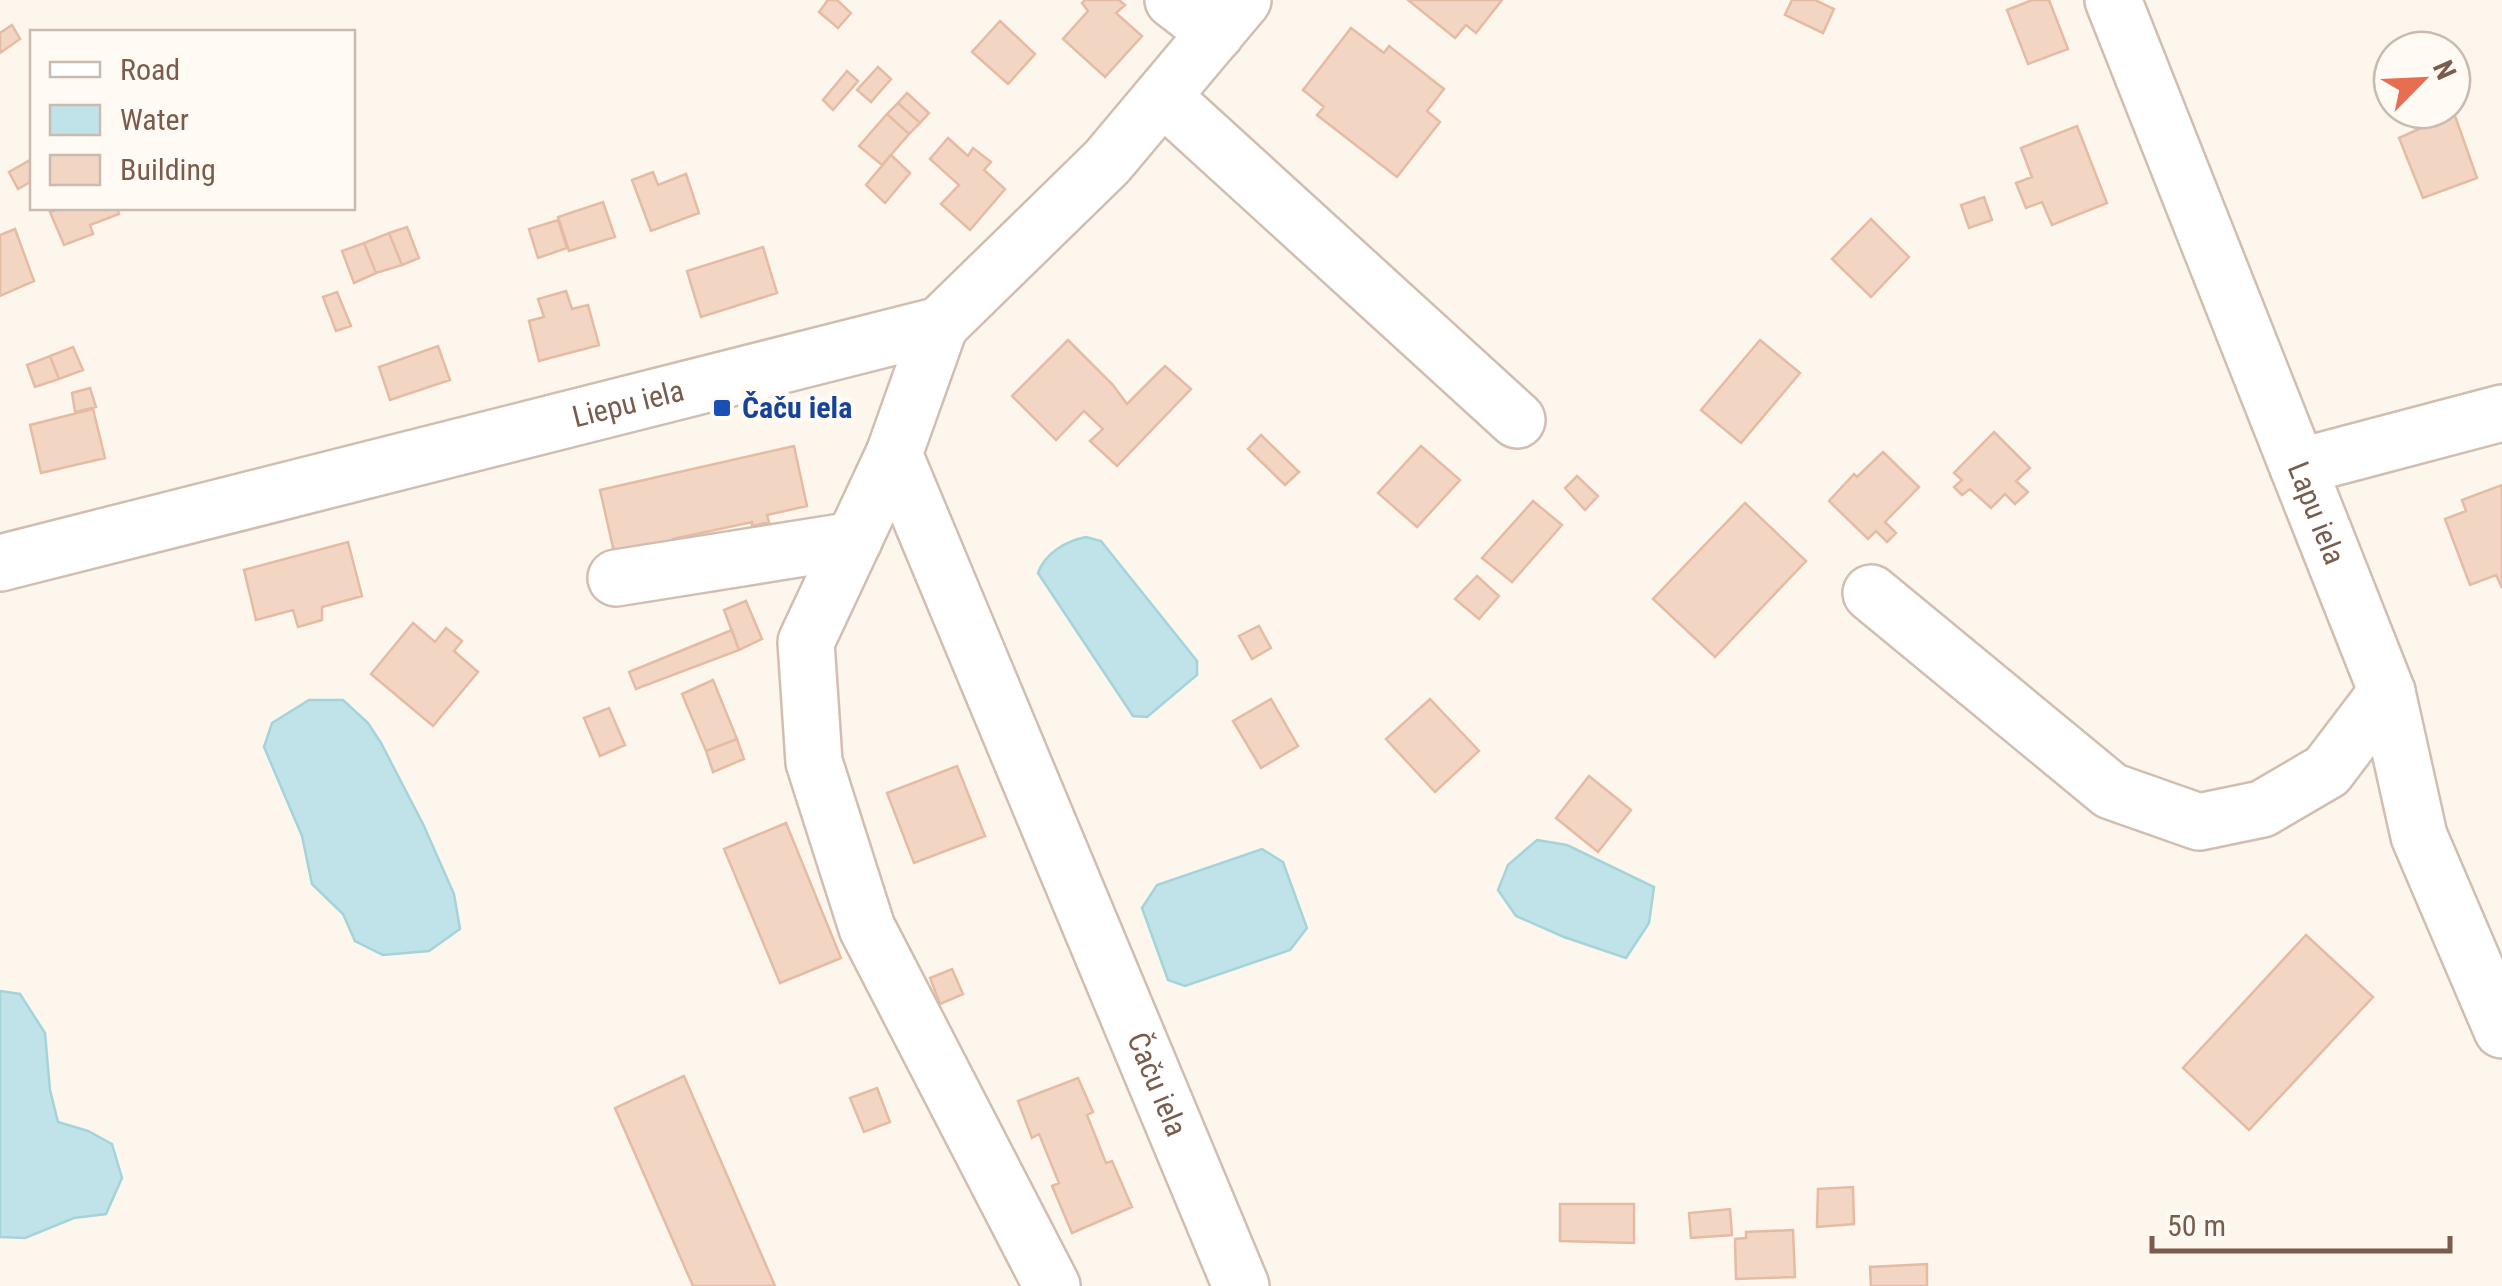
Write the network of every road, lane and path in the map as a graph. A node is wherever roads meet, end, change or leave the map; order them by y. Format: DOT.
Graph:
graph roads {
  1 [pos="1173,0"];
  2 [pos="2113,0"];
  3 [pos="1230,17"];
  4 [pos="1162,97"];
  5 [pos="940,325"];
  6 [pos="2502,412"];
  7 [pos="1517,420"];
  8 [pos="894,454"];
  9 [pos="2298,467"];
  10 [pos="854,540"];
  11 [pos="0,563"];
  12 [pos="616,578"];
  13 [pos="1870,592"];
  14 [pos="2387,692"];
  15 [pos="2502,1030"];
  16 [pos="1052,1286"];
  17 [pos="1241,1286"];
  1 -- 3 [label="street"];
  2 -- 9 [label="street, Lapu iela"];
  3 -- 4 [label="street"];
  4 -- 5 [label="street"];
  4 -- 7 [label="street"];
  5 -- 8 [label="street"];
  5 -- 11 [label="street, Liepu iela"];
  6 -- 9 [label="street"];
  8 -- 10 [label="street"];
  8 -- 17 [label="street, Čaču iela"];
  9 -- 14 [label="street, Lapu iela"];
  10 -- 12 [label="street"];
  10 -- 16 [label="street"];
  13 -- 14 [label="street"];
  14 -- 15 [label="street, Lapu iela"];
}
